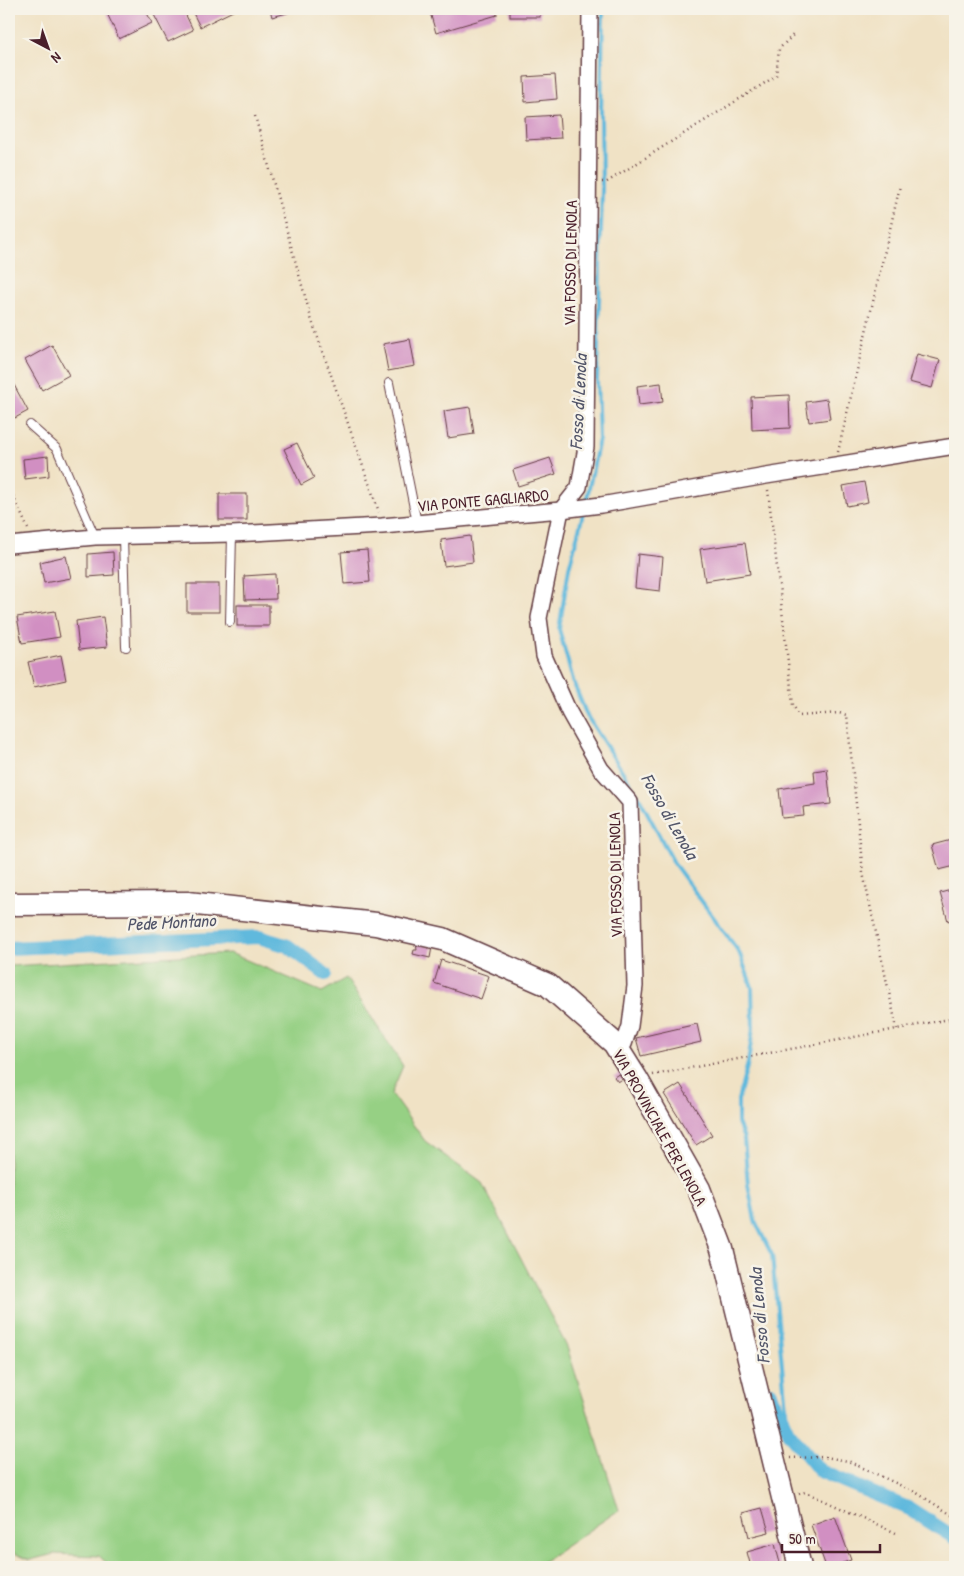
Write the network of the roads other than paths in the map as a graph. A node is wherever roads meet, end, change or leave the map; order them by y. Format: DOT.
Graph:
graph roads {
  1 [pos="590,9"];
  2 [pos="389,383"];
  3 [pos="30,424"];
  4 [pos="955,446"];
  5 [pos="561,510"];
  6 [pos="417,523"];
  7 [pos="232,534"];
  8 [pos="95,537"];
  9 [pos="123,537"];
  10 [pos="9,545"];
  11 [pos="230,622"];
  12 [pos="126,647"];
  13 [pos="9,904"];
  14 [pos="618,1049"];
  15 [pos="800,1567"];
  1 -- 5 [label="street, VIA FOSSO DI LENOLA"];
  2 -- 6 [label="lane"];
  3 -- 8 [label="lane"];
  4 -- 5 [label="street, VIA PONTE GAGLIARDO"];
  5 -- 6 [label="street, VIA PONTE GAGLIARDO"];
  5 -- 14 [label="street, VIA FOSSO DI LENOLA"];
  6 -- 7 [label="street, VIA PONTE GAGLIARDO"];
  7 -- 9 [label="street, VIA PONTE GAGLIARDO"];
  7 -- 11 [label="lane"];
  8 -- 9 [label="street, VIA PONTE GAGLIARDO"];
  8 -- 10 [label="street, VIA PONTE GAGLIARDO"];
  9 -- 12 [label="lane"];
  13 -- 14 [label="main road, VIA PROVINCIALE PER LENOLA"];
  14 -- 15 [label="main road, VIA PROVINCIALE PER LENOLA"];
}
